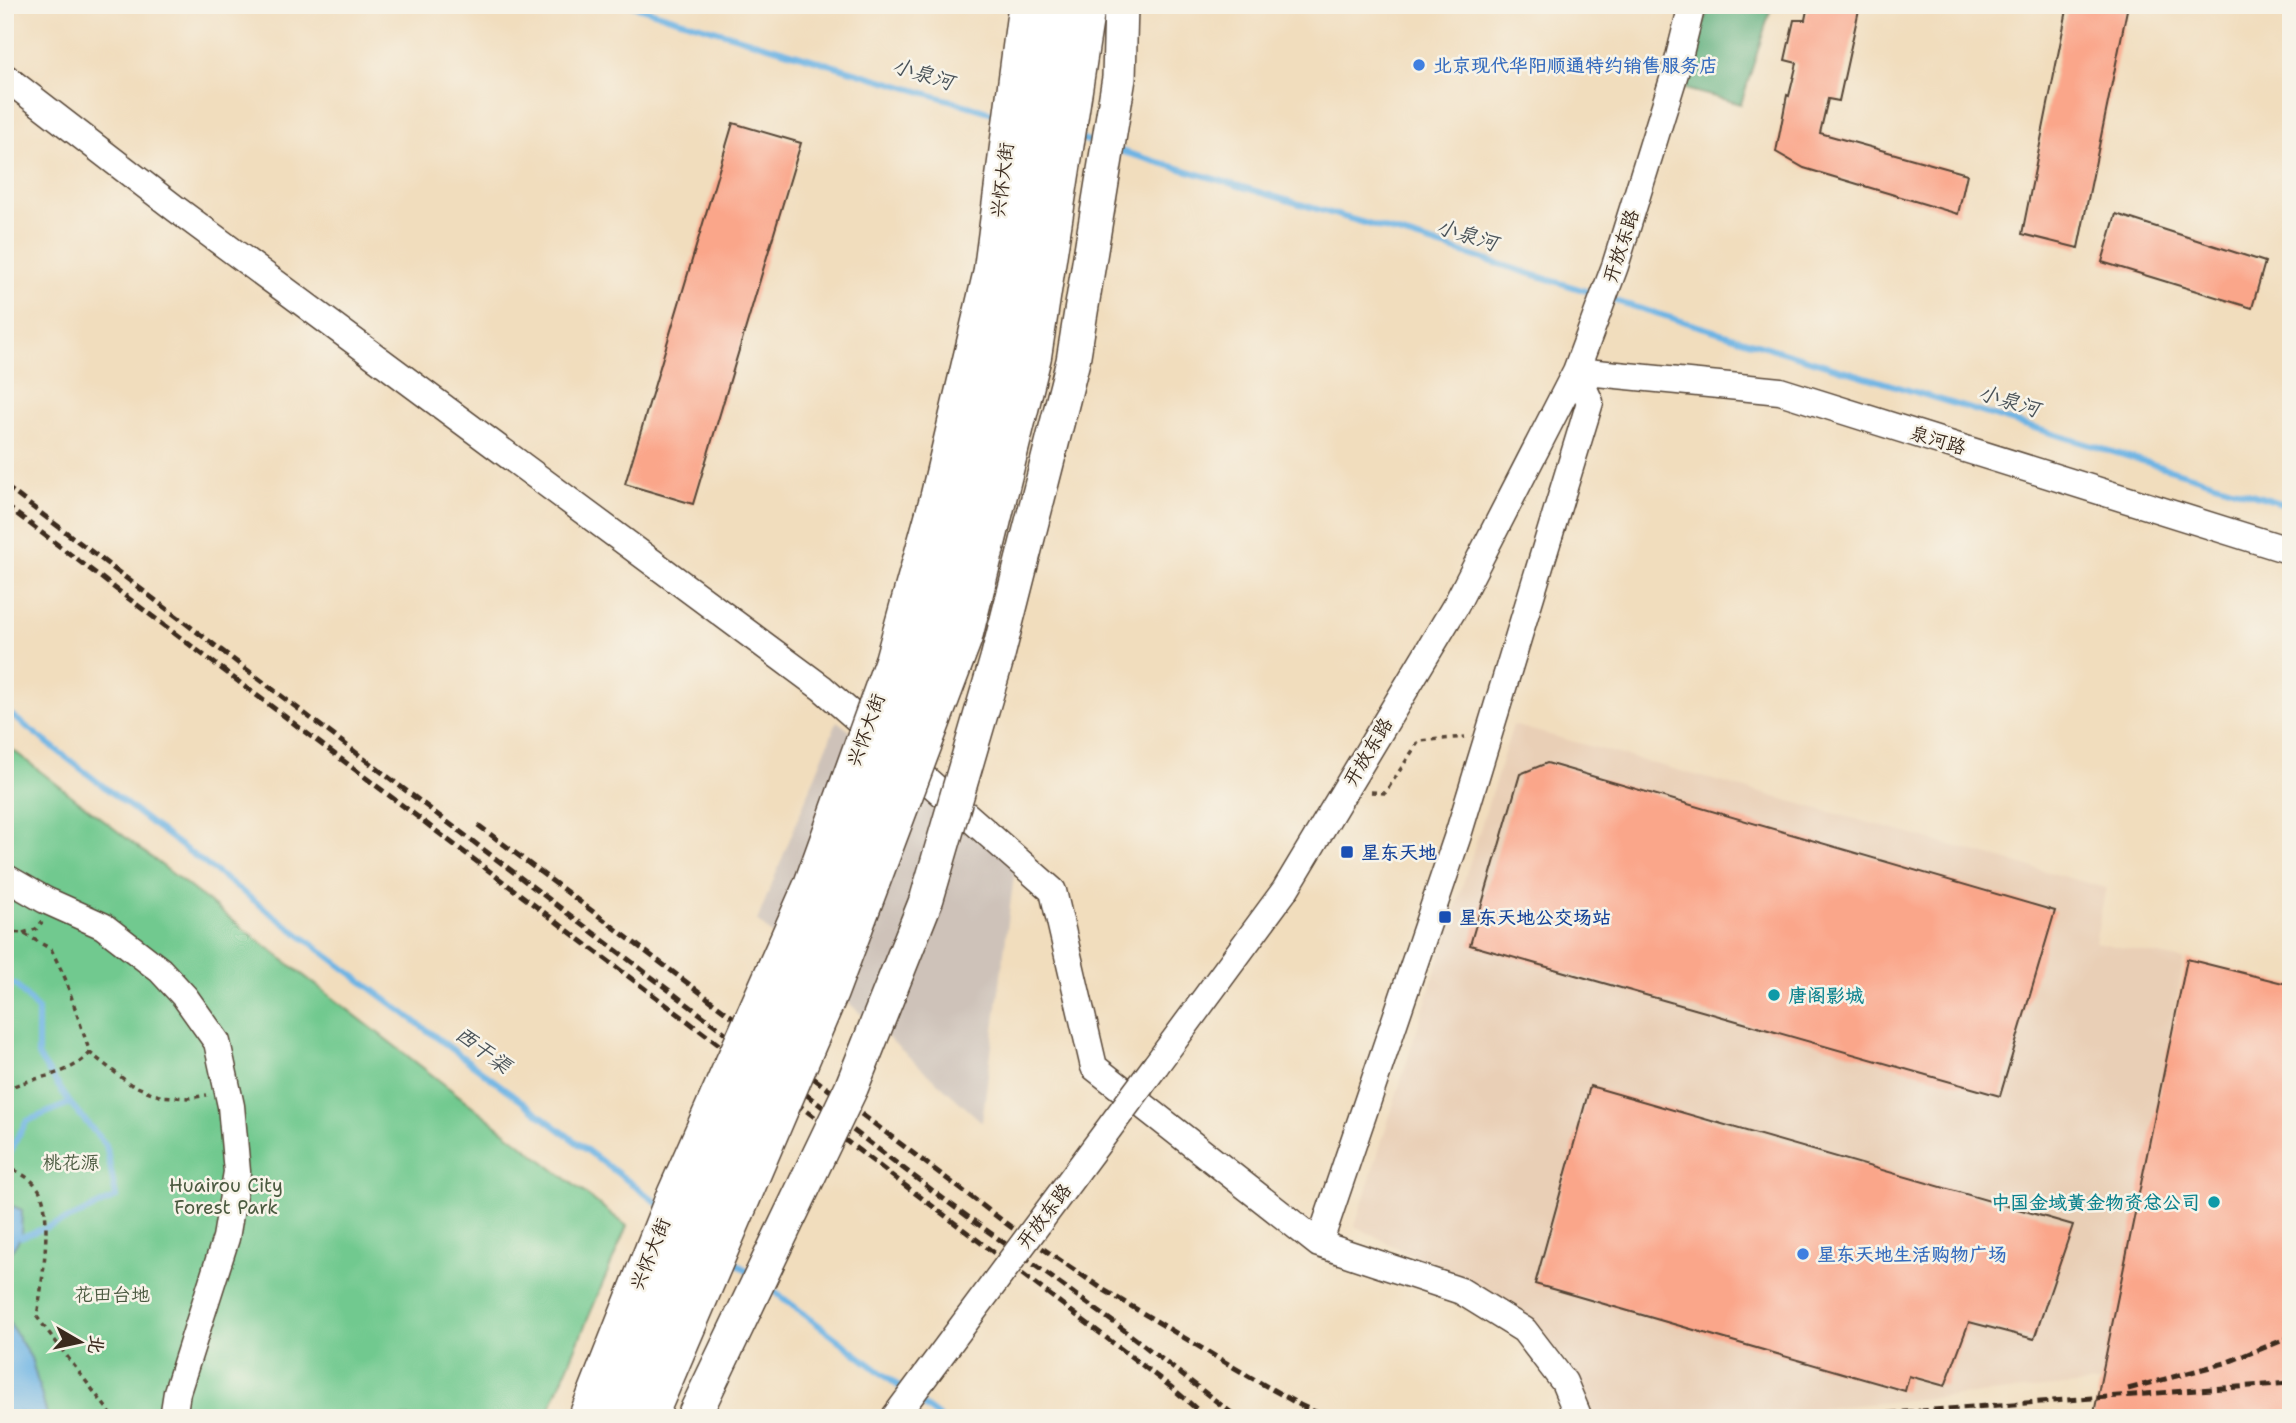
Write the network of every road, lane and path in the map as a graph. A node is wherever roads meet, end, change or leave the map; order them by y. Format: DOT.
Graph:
graph roads {
  1 [pos="1025,5"];
  2 [pos="1052,5"];
  3 [pos="1086,5"];
  4 [pos="1121,5"];
  5 [pos="1692,5"];
  6 [pos="5,77"];
  7 [pos="1576,371"];
  8 [pos="2291,551"];
  9 [pos="1489,734"];
  10 [pos="1345,790"];
  11 [pos="5,877"];
  12 [pos="5,932"];
  13 [pos="90,1053"];
  14 [pos="5,1090"];
  15 [pos="228,1092"];
  16 [pos="5,1166"];
  17 [pos="1319,1244"];
  18 [pos="114,1418"];
  19 [pos="173,1418"];
  20 [pos="585,1418"];
  21 [pos="615,1418"];
  22 [pos="647,1418"];
  23 [pos="693,1418"];
  24 [pos="894,1418"];
  25 [pos="1579,1418"];
  1 -- 20 [label="main road, 兴怀大街, bridge"];
  2 -- 21 [label="highway, bridge"];
  3 -- 22 [label="highway, bridge"];
  4 -- 23 [label="main road, bridge"];
  5 -- 7 [label="street, 开放东路"];
  6 -- 17 [label="street"];
  7 -- 8 [label="street, 泉河路"];
  7 -- 9 [label="street"];
  7 -- 10 [label="street, 开放东路"];
  9 -- 10 [label="path"];
  9 -- 17 [label="street"];
  10 -- 24 [label="street, 开放东路, bridge"];
  11 -- 15 [label="street"];
  12 -- 13 [label="path"];
  13 -- 14 [label="path"];
  13 -- 15 [label="path"];
  15 -- 19 [label="street"];
  16 -- 18 [label="path"];
  17 -- 25 [label="street"];
}
